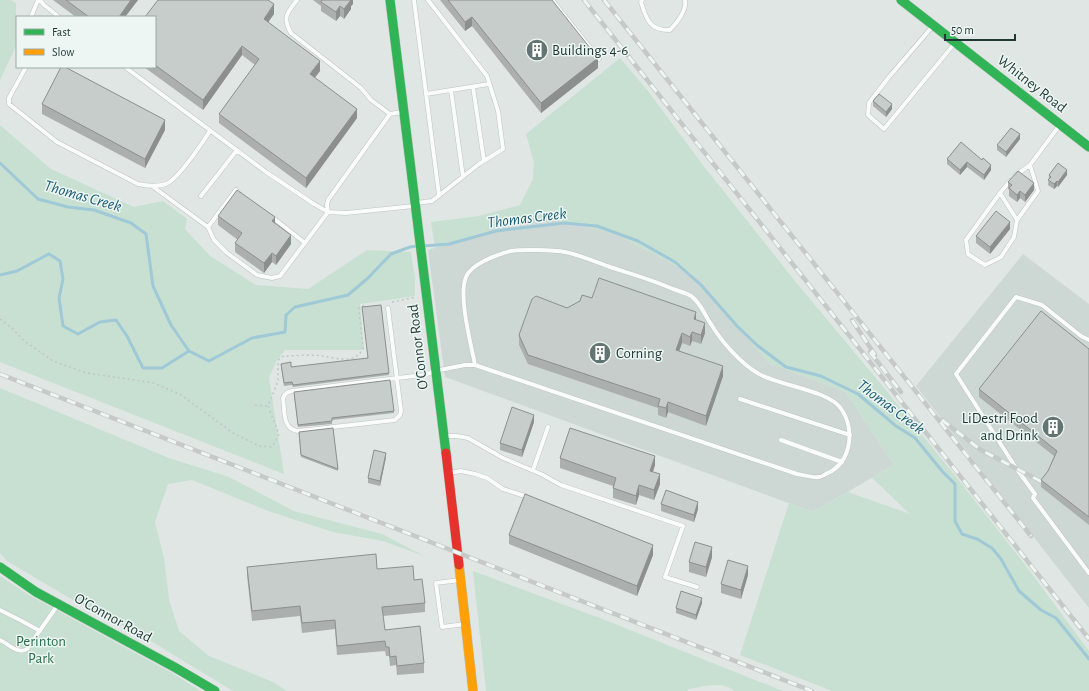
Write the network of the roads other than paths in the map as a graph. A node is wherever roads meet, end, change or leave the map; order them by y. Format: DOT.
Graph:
graph roads {
  1 [pos="39,0"];
  2 [pos="297,0"];
  3 [pos="390,0"];
  4 [pos="414,0"];
  5 [pos="428,0"];
  6 [pos="552,0"];
  7 [pos="642,0"];
  8 [pos="685,0"];
  9 [pos="901,0"];
  10 [pos="31,16"];
  11 [pos="58,16"];
  12 [pos="933,26"];
  13 [pos="956,43"];
  14 [pos="599,59"];
  15 [pos="25,68"];
  16 [pos="126,68"];
  17 [pos="489,84"];
  18 [pos="473,87"];
  19 [pos="452,90"];
  20 [pos="426,94"];
  21 [pos="404,112"];
  22 [pos="390,114"];
  23 [pos="1061,125"];
  24 [pos="210,131"];
  25 [pos="1089,147"];
  26 [pos="237,150"];
  27 [pos="484,161"];
  28 [pos="1030,165"];
  29 [pos="463,177"];
  30 [pos="152,186"];
  31 [pos="1000,193"];
  32 [pos="242,195"];
  33 [pos="439,195"];
  34 [pos="201,196"];
  35 [pos="415,204"];
  36 [pos="328,212"];
  37 [pos="267,214"];
  38 [pos="1017,220"];
  39 [pos="208,227"];
  40 [pos="305,243"];
  41 [pos="388,308"];
  42 [pos="1089,340"];
  43 [pos="475,365"];
  44 [pos="435,371"];
  45 [pos="397,378"];
  46 [pos="740,399"];
  47 [pos="548,427"];
  48 [pos="850,435"];
  49 [pos="443,436"];
  50 [pos="780,440"];
  51 [pos="842,462"];
  52 [pos="533,470"];
  53 [pos="447,473"];
  54 [pos="525,496"];
  55 [pos="0,567"];
  56 [pos="1089,573"];
  57 [pos="460,580"];
  58 [pos="697,587"];
  59 [pos="59,604"];
  60 [pos="0,610"];
  61 [pos="465,624"];
  62 [pos="40,631"];
  63 [pos="0,640"];
  64 [pos="215,691"];
  65 [pos="473,691"];
  1 -- 10 [label="lane"];
  1 -- 11 [label="lane"];
  2 -- 22 [label="lane"];
  3 -- 21 [label="street, O'Connor Road"];
  4 -- 20 [label="lane"];
  5 -- 17 [label="lane"];
  6 -- 14 [label="lane"];
  7 -- 8 [label="lane"];
  9 -- 12 [label="street, Whitney Road"];
  12 -- 13 [label="street, Whitney Road"];
  12 -- 13 [label="lane"];
  13 -- 23 [label="street, Whitney Road"];
  15 -- 30 [label="lane"];
  16 -- 24 [label="lane"];
  17 -- 18 [label="lane"];
  17 -- 27 [label="lane"];
  18 -- 19 [label="lane"];
  18 -- 27 [label="lane"];
  19 -- 20 [label="lane"];
  19 -- 29 [label="lane"];
  20 -- 33 [label="lane"];
  21 -- 22 [label="lane"];
  21 -- 35 [label="street, O'Connor Road"];
  22 -- 36 [label="lane"];
  23 -- 25 [label="street, Whitney Road"];
  23 -- 28 [label="lane"];
  24 -- 26 [label="lane"];
  24 -- 30 [label="lane"];
  26 -- 34 [label="lane"];
  26 -- 36 [label="lane"];
  27 -- 29 [label="lane"];
  28 -- 31 [label="lane"];
  28 -- 38 [label="lane"];
  29 -- 33 [label="lane"];
  30 -- 39 [label="lane"];
  31 -- 38 [label="lane"];
  31 -- 38 [label="lane"];
  32 -- 39 [label="lane"];
  33 -- 35 [label="lane"];
  35 -- 36 [label="lane"];
  35 -- 44 [label="street, O'Connor Road"];
  36 -- 40 [label="lane"];
  37 -- 40 [label="lane"];
  39 -- 40 [label="lane"];
  41 -- 45 [label="lane"];
  42 -- 56 [label="lane"];
  43 -- 44 [label="lane"];
  43 -- 48 [label="lane"];
  43 -- 51 [label="lane"];
  44 -- 45 [label="lane"];
  44 -- 49 [label="street, O'Connor Road"];
  45 -- 45 [label="lane"];
  46 -- 48 [label="lane"];
  47 -- 52 [label="lane"];
  48 -- 51 [label="lane"];
  49 -- 52 [label="lane"];
  49 -- 53 [label="street, O'Connor Road"];
  50 -- 51 [label="lane"];
  52 -- 58 [label="lane"];
  53 -- 54 [label="lane"];
  53 -- 57 [label="street, O'Connor Road"];
  55 -- 59 [label="street, O'Connor Road"];
  57 -- 61 [label="street, O'Connor Road"];
  57 -- 61 [label="lane"];
  59 -- 62 [label="lane"];
  59 -- 64 [label="street, O'Connor Road"];
  60 -- 62 [label="lane"];
  61 -- 65 [label="street, O'Connor Road"];
  62 -- 63 [label="lane"];
}
